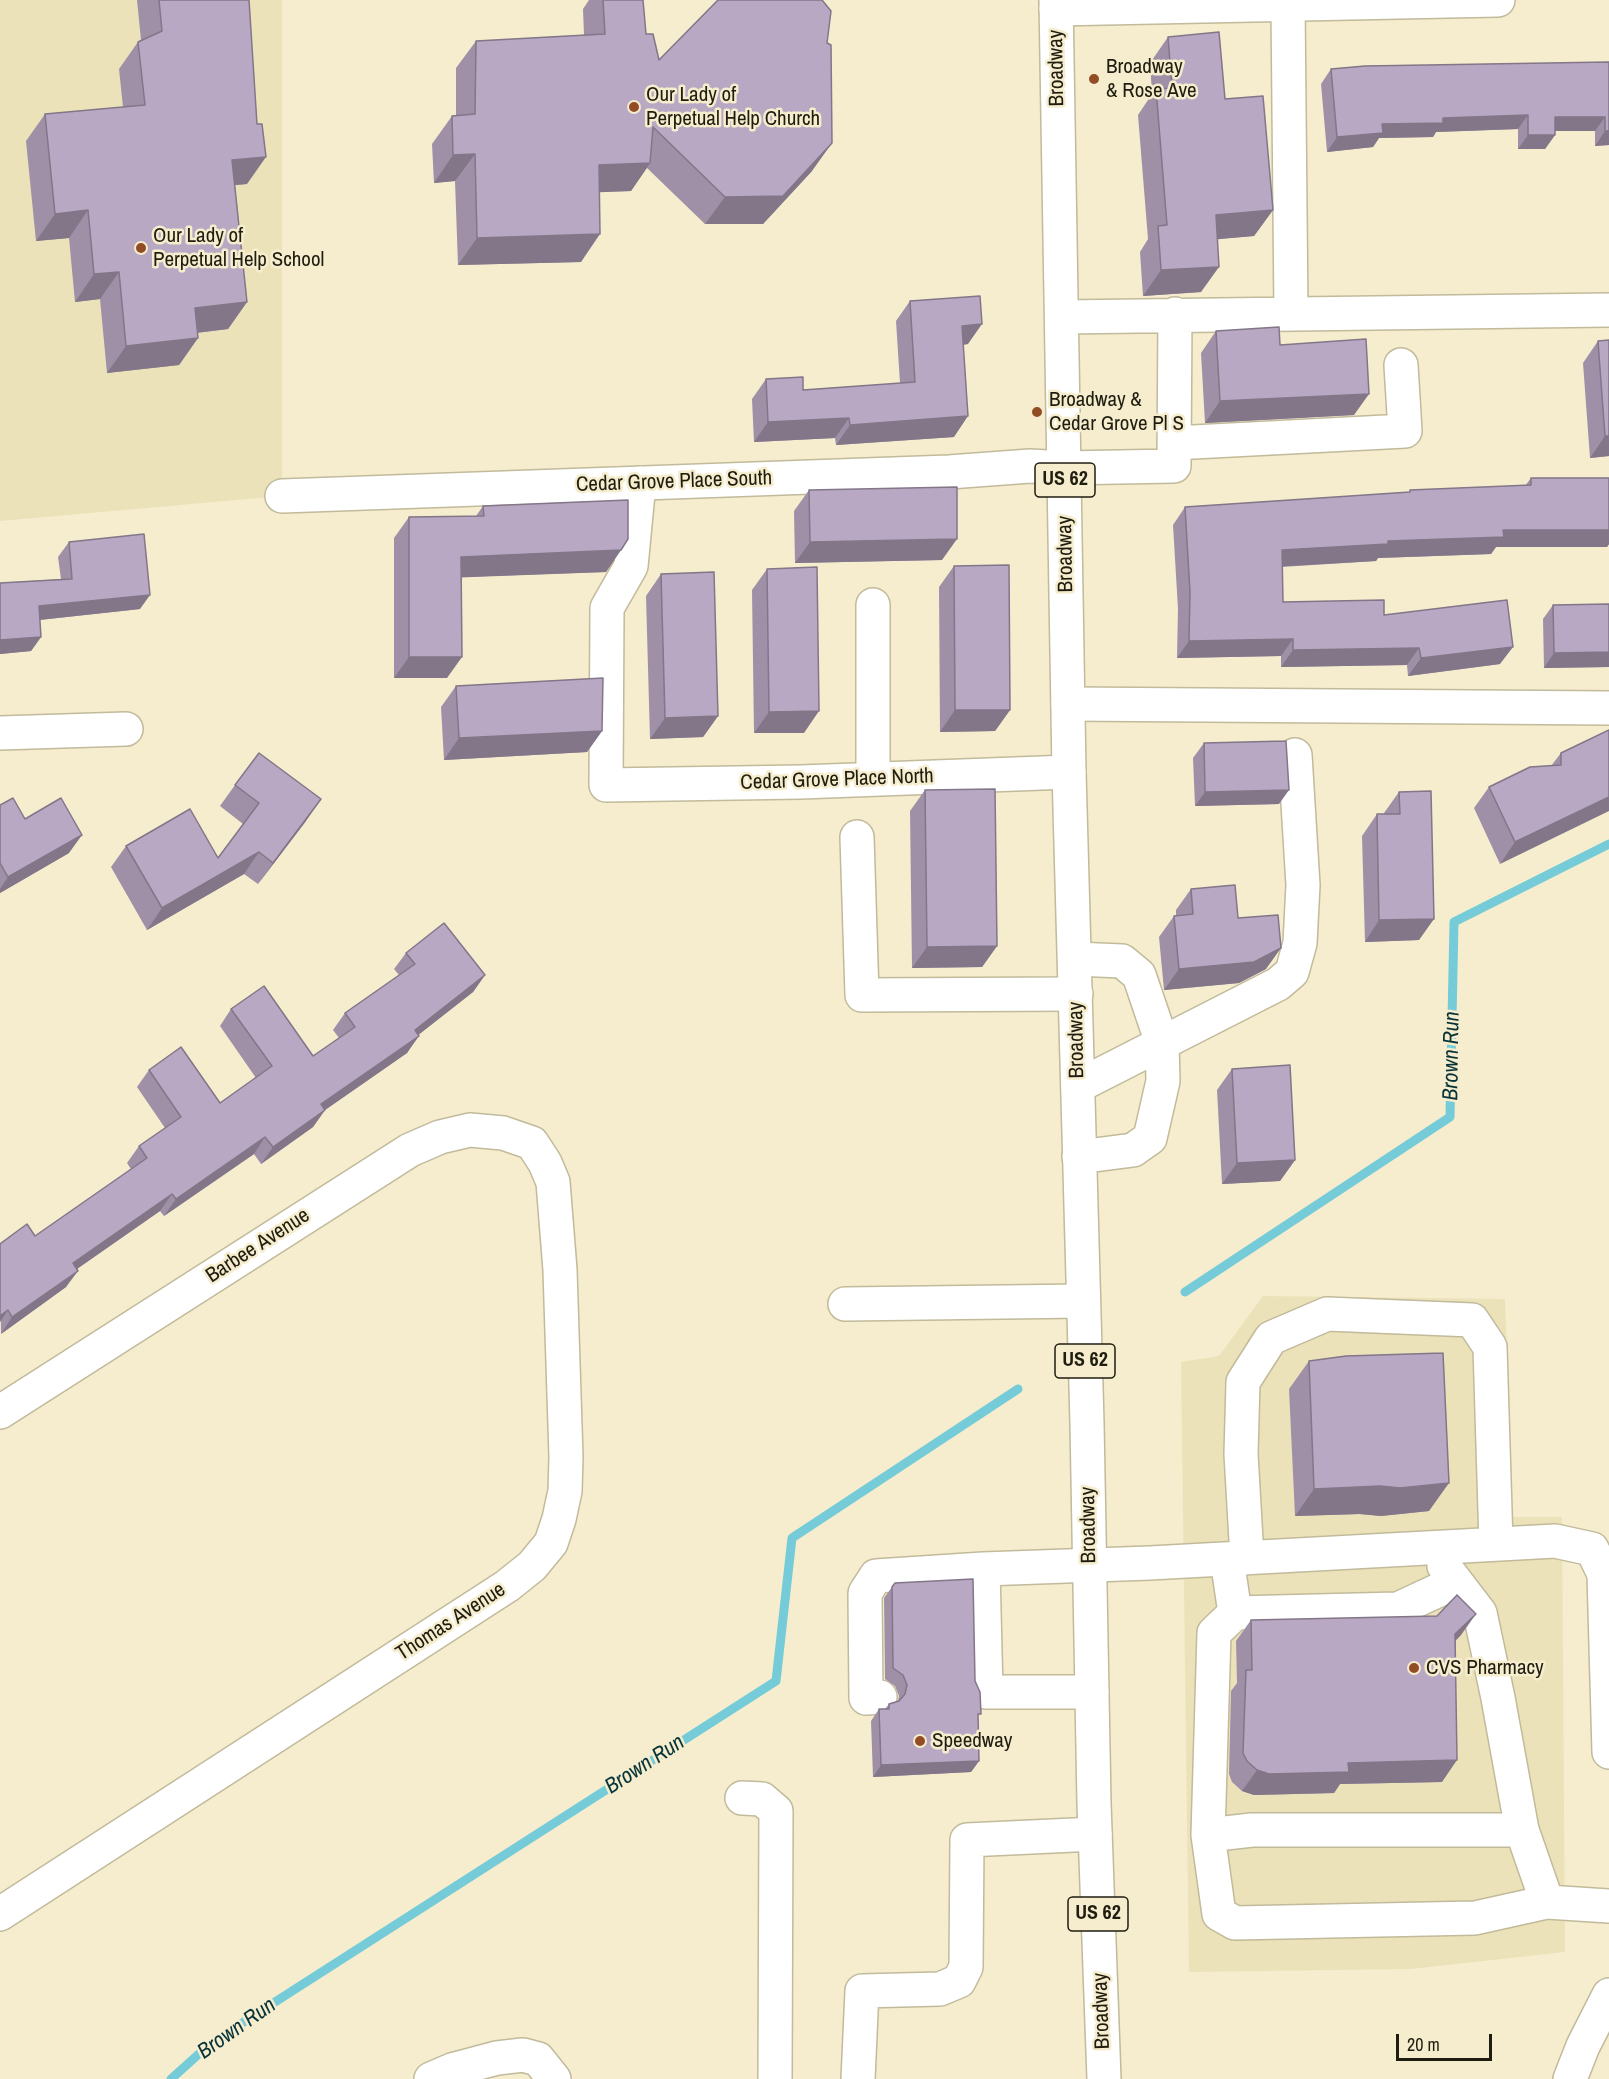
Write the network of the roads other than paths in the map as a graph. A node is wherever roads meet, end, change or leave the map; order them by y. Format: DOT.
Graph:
graph roads {
  1 [pos="1498,0"];
  2 [pos="1288,4"];
  3 [pos="1056,5"];
  4 [pos="1609,310"];
  5 [pos="1175,314"];
  6 [pos="1291,314"];
  7 [pos="1062,317"];
  8 [pos="1401,365"];
  9 [pos="1174,443"];
  10 [pos="1065,468"];
  11 [pos="639,483"];
  12 [pos="282,496"];
  13 [pos="873,605"];
  14 [pos="1068,704"];
  15 [pos="1609,708"];
  16 [pos="126,729"];
  17 [pos="0,733"];
  18 [pos="1295,755"];
  19 [pos="1069,772"];
  20 [pos="873,779"];
  21 [pos="857,837"];
  22 [pos="1075,959"];
  23 [pos="1076,994"];
  24 [pos="1162,1043"];
  25 [pos="1078,1086"];
  26 [pos="532,1143"];
  27 [pos="1079,1157"];
  28 [pos="1083,1301"];
  29 [pos="845,1304"];
  30 [pos="0,1413"];
  31 [pos="1496,1544"];
  32 [pos="1430,1547"];
  33 [pos="1604,1555"];
  34 [pos="1237,1558"];
  35 [pos="1089,1566"];
  36 [pos="983,1569"];
  37 [pos="1456,1582"];
  38 [pos="1235,1613"];
  39 [pos="1092,1692"];
  40 [pos="880,1697"];
  41 [pos="1609,1752"];
  42 [pos="742,1798"];
  43 [pos="1522,1830"];
  44 [pos="1095,1834"];
  45 [pos="1208,1835"];
  46 [pos="1547,1902"];
  47 [pos="1609,1906"];
  48 [pos="0,1914"];
  49 [pos="1609,1995"];
  50 [pos="431,2079"];
  51 [pos="554,2079"];
  52 [pos="775,2079"];
  53 [pos="858,2079"];
  54 [pos="1104,2079"];
  55 [pos="1570,2079"];
  1 -- 2 [label="street"];
  2 -- 3 [label="street"];
  2 -- 6 [label="street"];
  3 -- 7 [label="street, Broadway / US 62"];
  4 -- 6 [label="street"];
  5 -- 6 [label="street"];
  5 -- 7 [label="street"];
  5 -- 9 [label="street"];
  7 -- 10 [label="street, Broadway / US 62"];
  8 -- 9 [label="street"];
  9 -- 10 [label="street, Cedar Grove Place South"];
  10 -- 11 [label="street, Cedar Grove Place South"];
  10 -- 14 [label="street, Broadway / US 62"];
  11 -- 12 [label="street, Cedar Grove Place South"];
  11 -- 20 [label="street, Cedar Grove Place North"];
  13 -- 20 [label="street"];
  14 -- 15 [label="street"];
  14 -- 19 [label="street, Broadway / US 62"];
  16 -- 17 [label="street"];
  18 -- 24 [label="street"];
  19 -- 20 [label="street, Cedar Grove Place North"];
  19 -- 22 [label="street, Broadway / US 62"];
  21 -- 23 [label="street"];
  22 -- 23 [label="street, Broadway / US 62"];
  22 -- 24 [label="street"];
  23 -- 25 [label="street, Broadway / US 62"];
  24 -- 25 [label="street"];
  24 -- 27 [label="street"];
  25 -- 27 [label="street, Broadway / US 62"];
  26 -- 30 [label="street, Barbee Avenue"];
  26 -- 48 [label="street, Thomas Avenue"];
  27 -- 28 [label="street, Broadway / US 62"];
  28 -- 29 [label="street"];
  28 -- 35 [label="street, Broadway / US 62"];
  31 -- 32 [label="street"];
  31 -- 33 [label="street"];
  31 -- 34 [label="street"];
  32 -- 34 [label="street"];
  32 -- 37 [label="street"];
  33 -- 41 [label="street"];
  34 -- 35 [label="street"];
  34 -- 38 [label="street"];
  35 -- 36 [label="street"];
  35 -- 39 [label="street, Broadway / US 62"];
  36 -- 39 [label="street"];
  36 -- 40 [label="street"];
  37 -- 38 [label="street"];
  37 -- 43 [label="street"];
  38 -- 45 [label="street"];
  39 -- 44 [label="street, Broadway / US 62"];
  42 -- 52 [label="street"];
  43 -- 45 [label="street"];
  43 -- 46 [label="street"];
  44 -- 53 [label="street"];
  44 -- 54 [label="street, Broadway / US 62"];
  45 -- 46 [label="street"];
  46 -- 47 [label="street"];
  49 -- 55 [label="street"];
  50 -- 51 [label="street"];
}
